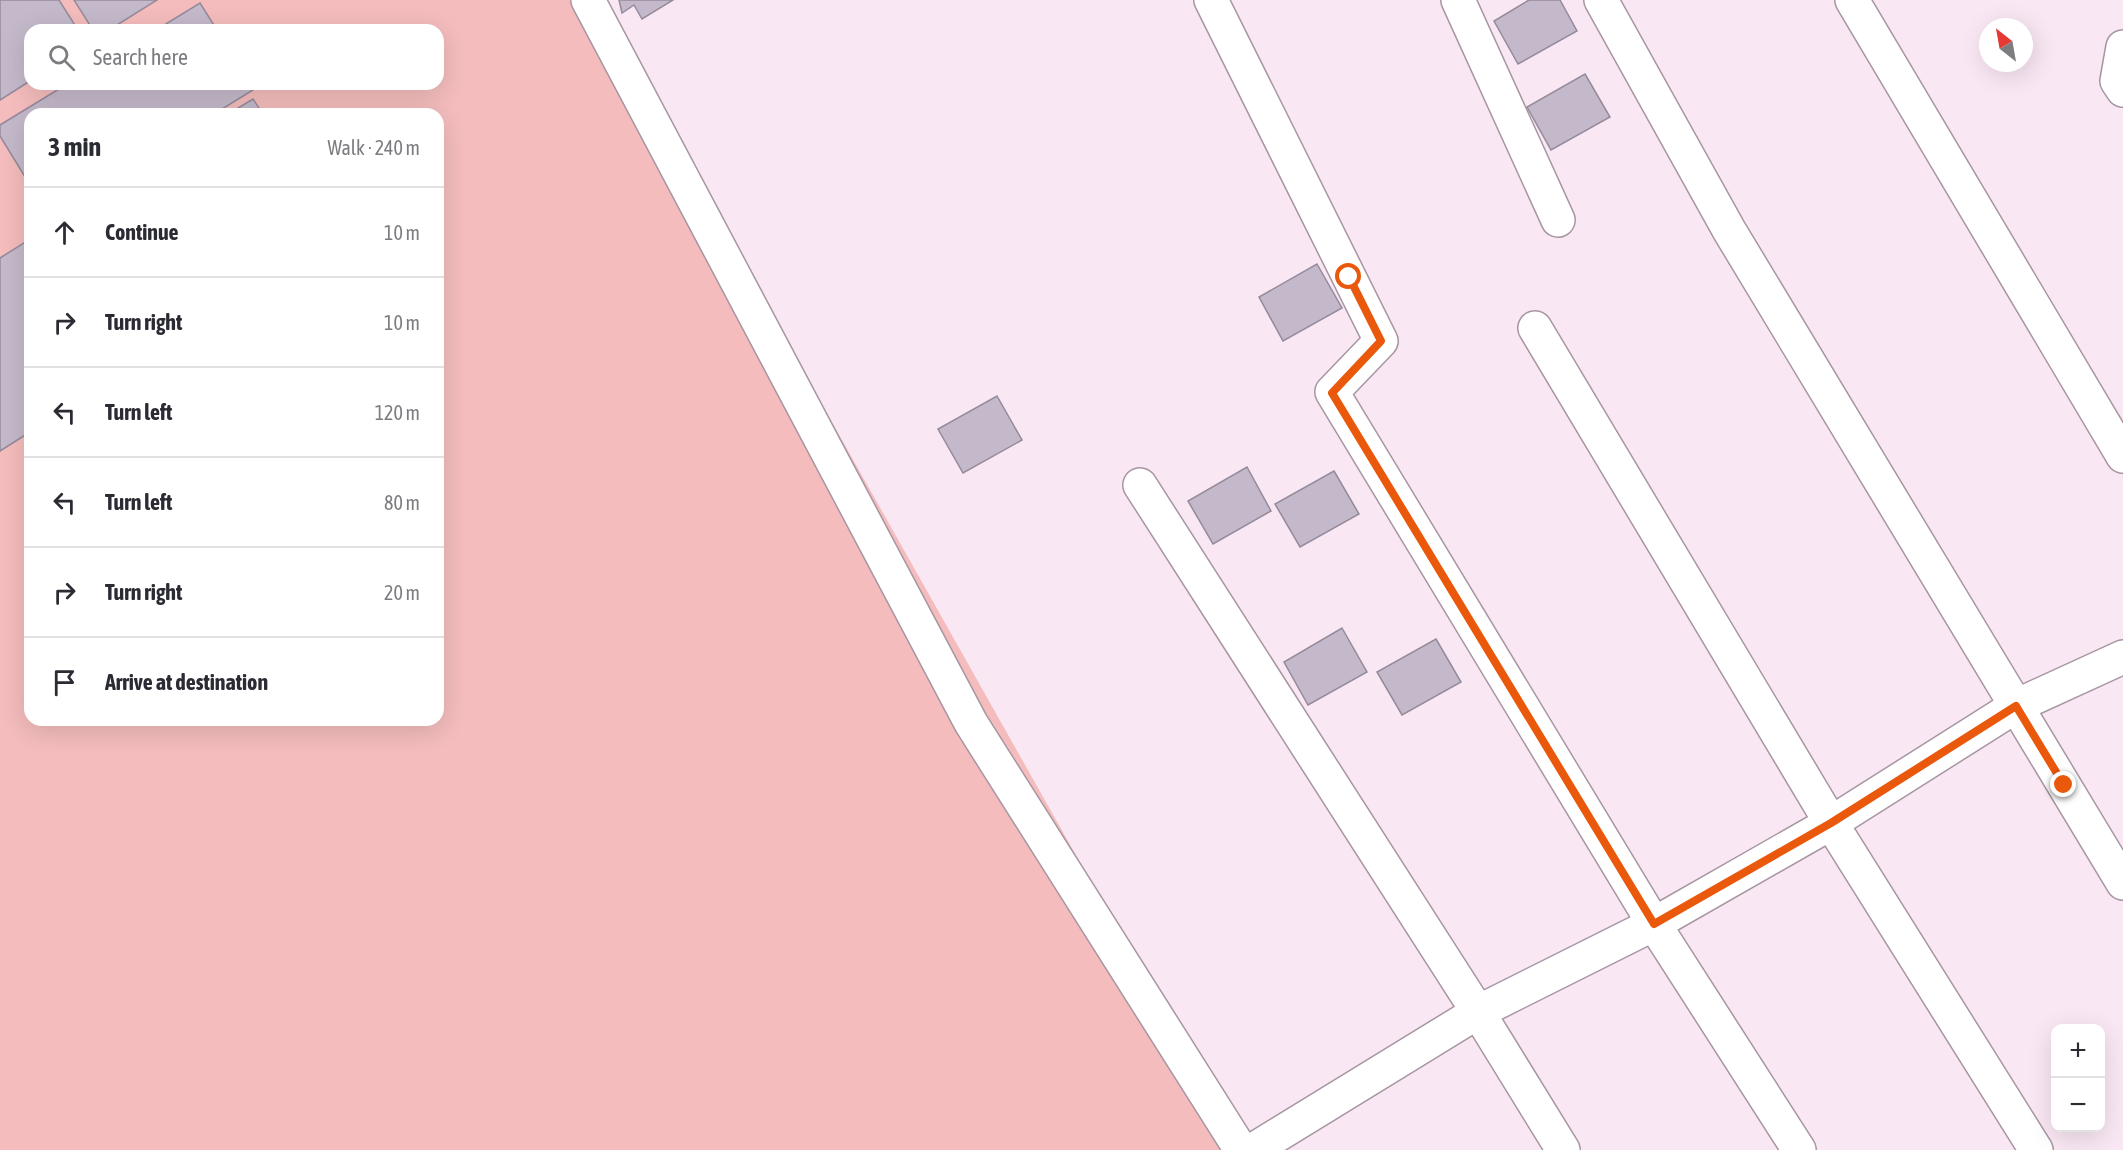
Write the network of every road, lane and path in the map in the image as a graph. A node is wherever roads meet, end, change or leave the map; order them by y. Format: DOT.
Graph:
graph roads {
  1 [pos="588,0"];
  2 [pos="1210,0"];
  3 [pos="1458,0"];
  4 [pos="1601,0"];
  5 [pos="1852,0"];
  6 [pos="2123,47"];
  7 [pos="2123,90"];
  8 [pos="1558,220"];
  9 [pos="1535,328"];
  10 [pos="2123,456"];
  11 [pos="1140,485"];
  12 [pos="2123,657"];
  13 [pos="2016,706"];
  14 [pos="1831,823"];
  15 [pos="2123,883"];
  16 [pos="1654,924"];
  17 [pos="1478,1012"];
  18 [pos="1241,1150"];
  19 [pos="1253,1150"];
  20 [pos="1563,1150"];
  21 [pos="1799,1150"];
  22 [pos="2037,1150"];
  1 -- 18 [label="street"];
  2 -- 16 [label="street"];
  3 -- 8 [label="street"];
  4 -- 13 [label="street"];
  5 -- 10 [label="street"];
  6 -- 7 [label="street"];
  9 -- 14 [label="street"];
  11 -- 17 [label="street"];
  12 -- 13 [label="street"];
  13 -- 14 [label="street"];
  13 -- 15 [label="street"];
  14 -- 16 [label="street"];
  14 -- 22 [label="street"];
  16 -- 17 [label="street"];
  16 -- 21 [label="street"];
  17 -- 19 [label="street"];
  17 -- 20 [label="street"];
}
